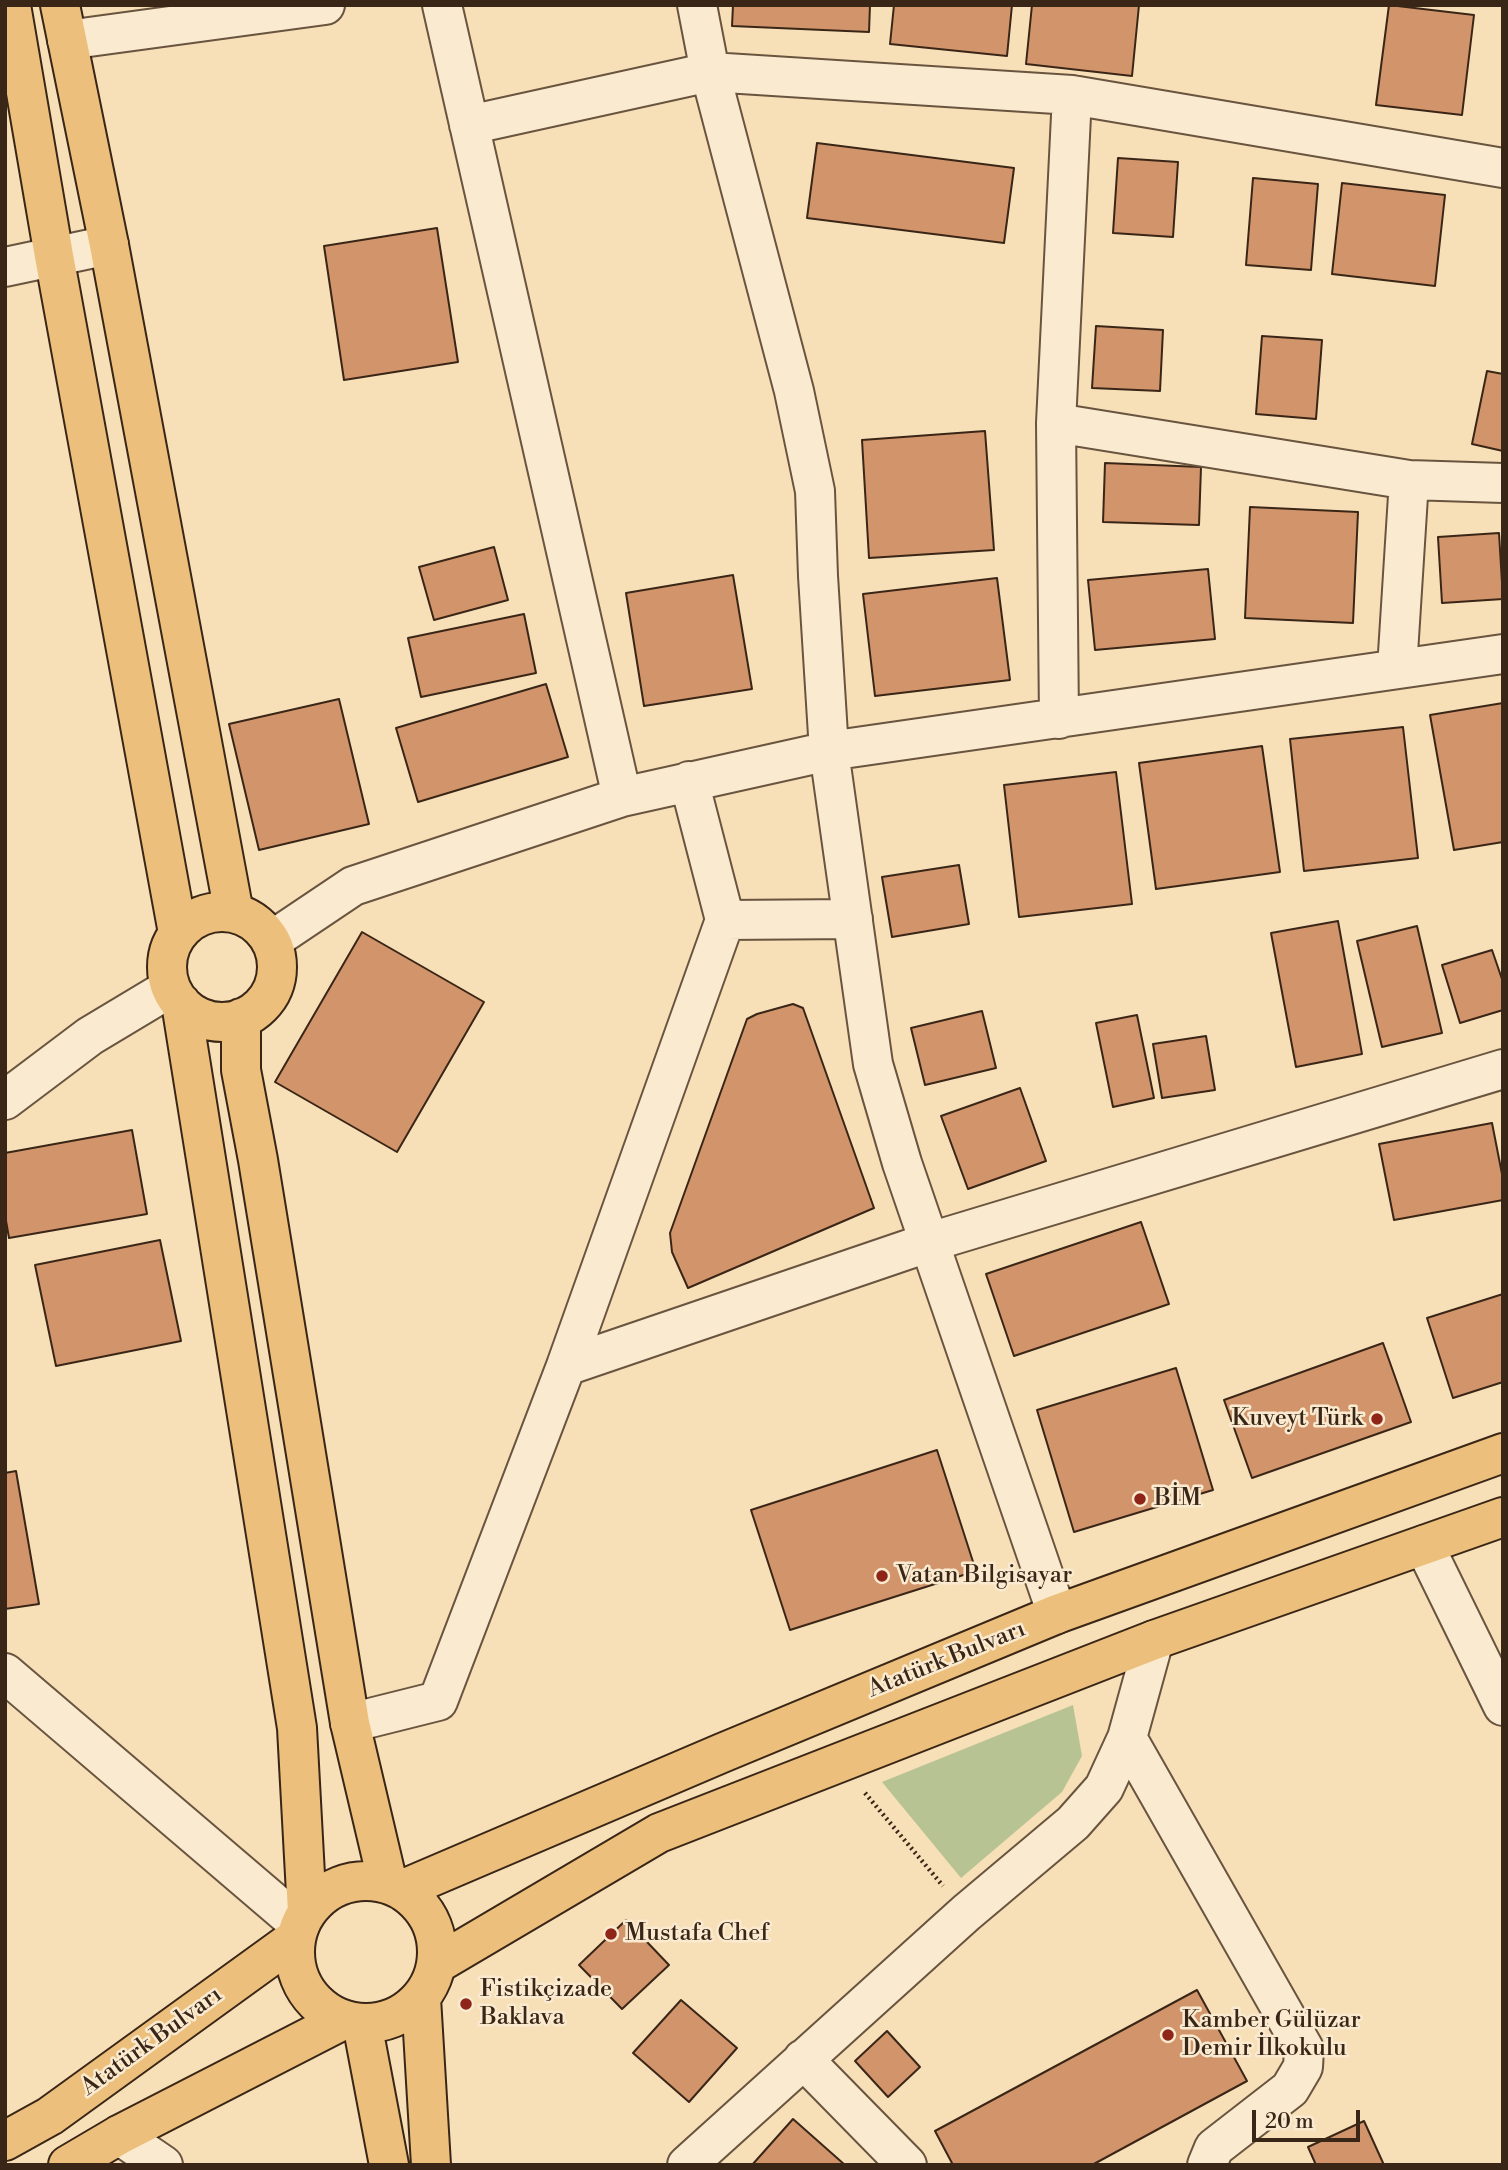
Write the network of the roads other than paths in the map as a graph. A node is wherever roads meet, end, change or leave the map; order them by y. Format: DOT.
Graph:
graph roads {
  1 [pos="10,5"];
  2 [pos="325,5"];
  3 [pos="442,5"];
  4 [pos="697,5"];
  5 [pos="63,23"];
  6 [pos="710,72"];
  7 [pos="1072,95"];
  8 [pos="469,125"];
  9 [pos="1503,168"];
  10 [pos="109,245"];
  11 [pos="54,256"];
  12 [pos="5,267"];
  13 [pos="1056,423"];
  14 [pos="1409,480"];
  15 [pos="1503,483"];
  16 [pos="1503,654"];
  17 [pos="1397,669"];
  18 [pos="1059,719"];
  19 [pos="829,751"];
  20 [pos="689,782"];
  21 [pos="622,797"];
  22 [pos="234,913"];
  23 [pos="853,919"];
  24 [pos="725,920"];
  25 [pos="178,933"];
  26 [pos="271,942"];
  27 [pos="176,995"];
  28 [pos="241,1018"];
  29 [pos="1503,1069"];
  30 [pos="5,1100"];
  31 [pos="930,1242"];
  32 [pos="566,1366"];
  33 [pos="1503,1453"];
  34 [pos="1503,1517"];
  35 [pos="1424,1545"];
  36 [pos="1057,1614"];
  37 [pos="1154,1640"];
  38 [pos="5,1674"];
  39 [pos="1503,1706"];
  40 [pos="350,1723"];
  41 [pos="1127,1738"];
  42 [pos="395,1887"];
  43 [pos="301,1925"];
  44 [pos="437,1965"];
  45 [pos="421,1998"];
  46 [pos="352,2022"];
  47 [pos="803,2059"];
  48 [pos="119,2135"];
  49 [pos="5,2141"];
  50 [pos="68,2165"];
  51 [pos="163,2165"];
  52 [pos="389,2165"];
  53 [pos="432,2165"];
  54 [pos="687,2165"];
  55 [pos="907,2165"];
  56 [pos="1207,2165"];
  1 -- 11 [label="main road"];
  2 -- 5 [label="street"];
  3 -- 8 [label="street"];
  4 -- 6 [label="street"];
  5 -- 10 [label="main road"];
  6 -- 7 [label="street"];
  6 -- 8 [label="street"];
  6 -- 19 [label="street"];
  7 -- 9 [label="street"];
  7 -- 13 [label="street"];
  8 -- 21 [label="street"];
  10 -- 11 [label="street"];
  10 -- 22 [label="main road"];
  11 -- 12 [label="street"];
  11 -- 25 [label="main road"];
  13 -- 14 [label="street"];
  13 -- 18 [label="street"];
  14 -- 15 [label="street"];
  14 -- 17 [label="street"];
  16 -- 17 [label="street"];
  17 -- 18 [label="street"];
  18 -- 19 [label="street"];
  19 -- 20 [label="street"];
  19 -- 23 [label="street"];
  20 -- 21 [label="street"];
  20 -- 24 [label="street"];
  21 -- 26 [label="street"];
  22 -- 25 [label="main road"];
  22 -- 26 [label="main road"];
  23 -- 24 [label="street"];
  23 -- 31 [label="street"];
  24 -- 32 [label="street"];
  25 -- 27 [label="main road"];
  26 -- 28 [label="main road"];
  27 -- 28 [label="main road"];
  27 -- 30 [label="street"];
  27 -- 43 [label="main road"];
  28 -- 40 [label="main road"];
  29 -- 31 [label="street"];
  31 -- 32 [label="street"];
  31 -- 36 [label="street"];
  32 -- 40 [label="street"];
  33 -- 36 [label="main road, Atatürk Bulvarı"];
  34 -- 35 [label="main road"];
  35 -- 37 [label="main road"];
  35 -- 39 [label="street"];
  36 -- 42 [label="main road, Atatürk Bulvarı"];
  37 -- 41 [label="street"];
  37 -- 44 [label="main road"];
  38 -- 43 [label="street"];
  40 -- 42 [label="main road"];
  41 -- 47 [label="street"];
  41 -- 56 [label="street"];
  42 -- 43 [label="main road"];
  42 -- 44 [label="main road"];
  43 -- 46 [label="main road"];
  43 -- 49 [label="main road, Atatürk Bulvarı"];
  44 -- 45 [label="main road"];
  45 -- 46 [label="main road"];
  45 -- 53 [label="main road"];
  46 -- 48 [label="main road"];
  46 -- 52 [label="main road"];
  47 -- 54 [label="street"];
  47 -- 55 [label="street"];
  48 -- 50 [label="main road"];
  48 -- 51 [label="street"];
}
